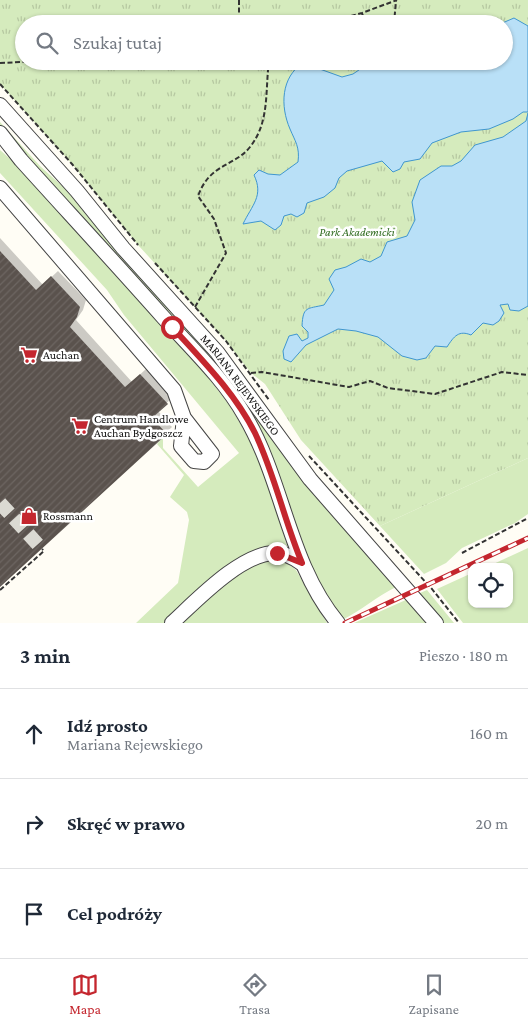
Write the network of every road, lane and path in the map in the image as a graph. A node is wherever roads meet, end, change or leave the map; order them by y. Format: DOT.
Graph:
graph roads {
  1 [pos="239,0"];
  2 [pos="396,0"];
  3 [pos="362,13"];
  4 [pos="239,15"];
  5 [pos="355,15"];
  6 [pos="395,15"];
  7 [pos="15,62"];
  8 [pos="0,63"];
  9 [pos="269,70"];
  10 [pos="0,105"];
  11 [pos="0,133"];
  12 [pos="0,144"];
  13 [pos="20,160"];
  14 [pos="0,188"];
  15 [pos="195,307"];
  16 [pos="251,373"];
  17 [pos="528,374"];
  18 [pos="184,418"];
  19 [pos="528,518"];
  20 [pos="42,549"];
  21 [pos="462,553"];
  22 [pos="302,563"];
  23 [pos="0,590"];
  24 [pos="172,623"];
  25 [pos="338,623"];
  26 [pos="436,623"];
  1 -- 4 [label="path"];
  2 -- 3 [label="path"];
  2 -- 6 [label="path"];
  3 -- 5 [label="path"];
  7 -- 8 [label="path"];
  9 -- 15 [label="path"];
  10 -- 26 [label="street, MARIANA REJEWSKIEGO"];
  11 -- 13 [label="street, MARIANA REJEWSKIEGO"];
  12 -- 13 [label="street"];
  13 -- 22 [label="street, MARIANA REJEWSKIEGO"];
  14 -- 18 [label="street"];
  16 -- 17 [label="path"];
  19 -- 21 [label="path"];
  20 -- 23 [label="path"];
  22 -- 24 [label="street"];
  22 -- 25 [label="street, MARIANA REJEWSKIEGO"];
}
